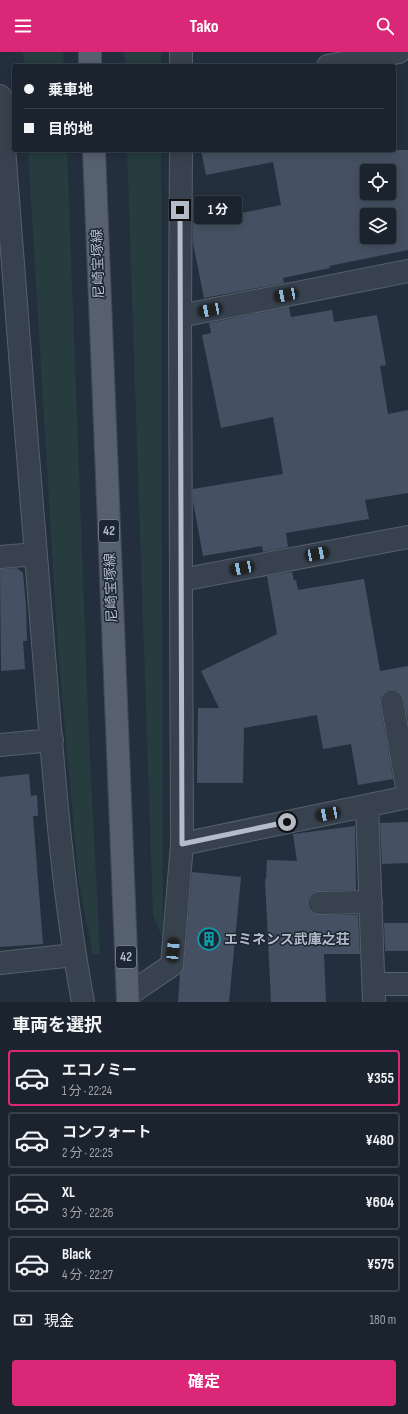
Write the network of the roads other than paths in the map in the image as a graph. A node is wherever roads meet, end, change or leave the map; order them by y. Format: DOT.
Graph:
graph roads {
  1 [pos="90,52"];
  2 [pos="181,52"];
  3 [pos="399,52"];
  4 [pos="90,64"];
  5 [pos="181,64"];
  6 [pos="338,64"];
  7 [pos="0,96"];
  8 [pos="94,152"];
  9 [pos="181,152"];
  10 [pos="408,271"];
  11 [pos="8,308"];
  12 [pos="180,316"];
  13 [pos="408,537"];
  14 [pos="36,554"];
  15 [pos="0,557"];
  16 [pos="181,580"];
  17 [pos="392,701"];
  18 [pos="52,740"];
  19 [pos="0,745"];
  20 [pos="408,792"];
  21 [pos="408,797"];
  22 [pos="367,806"];
  23 [pos="182,844"];
  24 [pos="371,902"];
  25 [pos="319,903"];
  26 [pos="74,955"];
  27 [pos="0,963"];
  28 [pos="408,984"];
  29 [pos="374,993"];
  30 [pos="128,999"];
  31 [pos="83,1002"];
  1 -- 4 [label="main road"];
  2 -- 5 [label="street"];
  3 -- 6 [label="street"];
  7 -- 11 [label="street"];
  8 -- 30 [label="main road, 尼崎宝塚線 / 42"];
  9 -- 12 [label="street"];
  10 -- 12 [label="street"];
  11 -- 14 [label="street"];
  12 -- 16 [label="street"];
  13 -- 16 [label="street"];
  14 -- 15 [label="street"];
  14 -- 18 [label="street"];
  16 -- 23 [label="street"];
  17 -- 20 [label="street"];
  18 -- 19 [label="street"];
  18 -- 26 [label="street"];
  21 -- 22 [label="street"];
  22 -- 23 [label="street"];
  22 -- 24 [label="street"];
  23 -- 30 [label="street"];
  24 -- 25 [label="street"];
  24 -- 29 [label="street"];
  26 -- 27 [label="street"];
  26 -- 31 [label="street"];
  28 -- 29 [label="street"];
}
